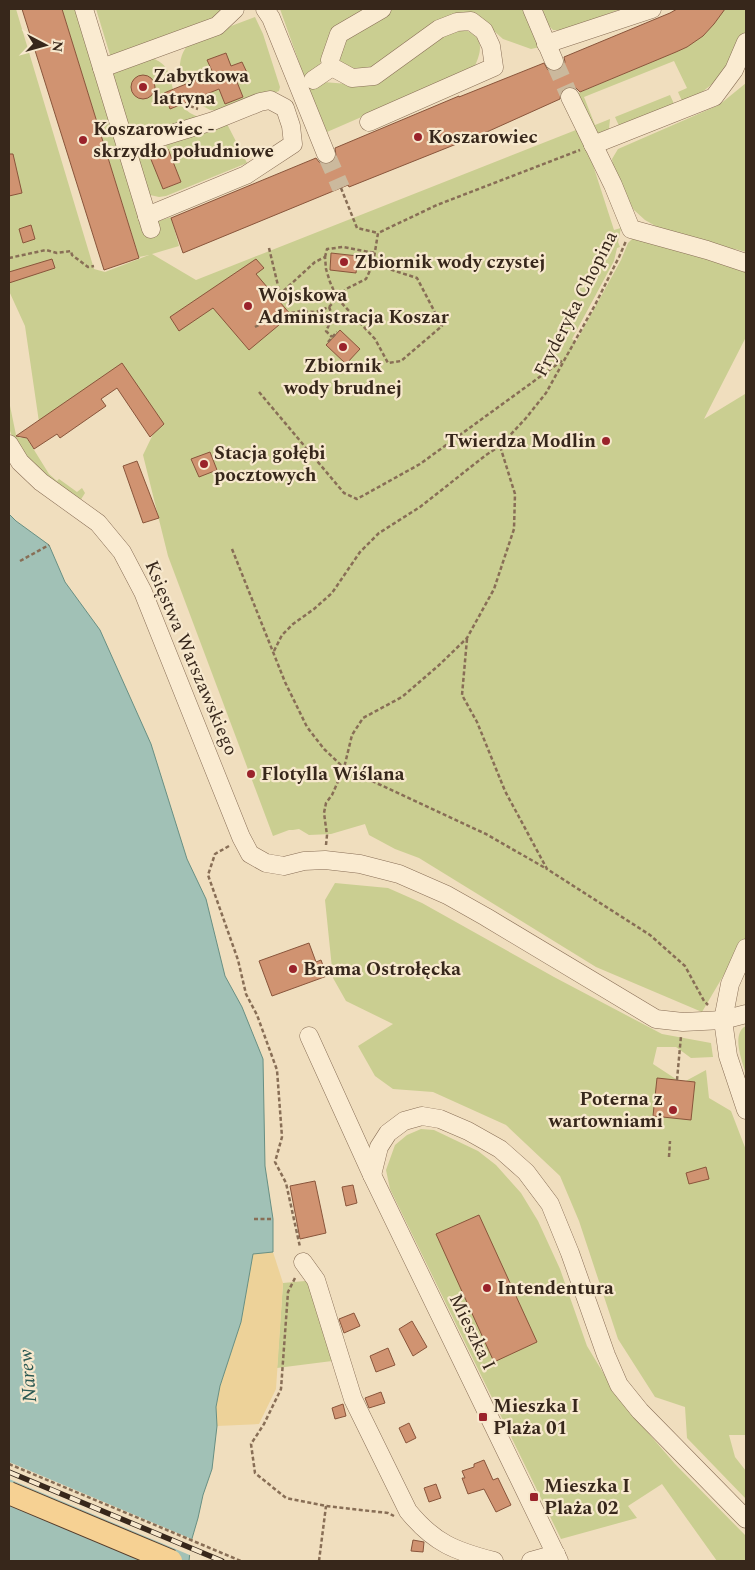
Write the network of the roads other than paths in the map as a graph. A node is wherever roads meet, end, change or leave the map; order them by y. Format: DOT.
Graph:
graph roads {
  1 [pos="84,9"];
  2 [pos="235,9"];
  3 [pos="265,9"];
  4 [pos="382,9"];
  5 [pos="532,9"];
  6 [pos="652,9"];
  7 [pos="746,42"];
  8 [pos="546,44"];
  9 [pos="554,61"];
  10 [pos="332,67"];
  11 [pos="102,68"];
  12 [pos="314,80"];
  13 [pos="570,97"];
  14 [pos="368,122"];
  15 [pos="593,145"];
  16 [pos="126,148"];
  17 [pos="326,154"];
  18 [pos="746,264"];
  19 [pos="9,444"];
  20 [pos="746,948"];
  21 [pos="746,1014"];
  22 [pos="718,1015"];
  23 [pos="308,1036"];
  24 [pos="746,1110"];
  25 [pos="372,1175"];
  26 [pos="303,1262"];
  27 [pos="9,1493"];
  28 [pos="746,1519"];
  29 [pos="558,1558"];
  30 [pos="171,1561"];
  31 [pos="494,1561"];
  32 [pos="531,1561"];
  1 -- 11 [label="street"];
  2 -- 11 [label="street"];
  3 -- 17 [label="street"];
  4 -- 10 [label="street"];
  5 -- 8 [label="street"];
  6 -- 8 [label="street"];
  7 -- 15 [label="street"];
  8 -- 9 [label="street"];
  10 -- 12 [label="street"];
  10 -- 14 [label="street"];
  11 -- 16 [label="street"];
  13 -- 15 [label="street"];
  15 -- 18 [label="street"];
  16 -- 16 [label="street"];
  19 -- 22 [label="street, Księstwa Warszawskiego"];
  20 -- 22 [label="street"];
  21 -- 22 [label="street"];
  22 -- 24 [label="street"];
  23 -- 25 [label="street, Mieszka I"];
  25 -- 28 [label="street"];
  25 -- 29 [label="street, Mieszka I"];
  26 -- 31 [label="street"];
  27 -- 30 [label="main road, bridge"];
  29 -- 32 [label="street"];
}
